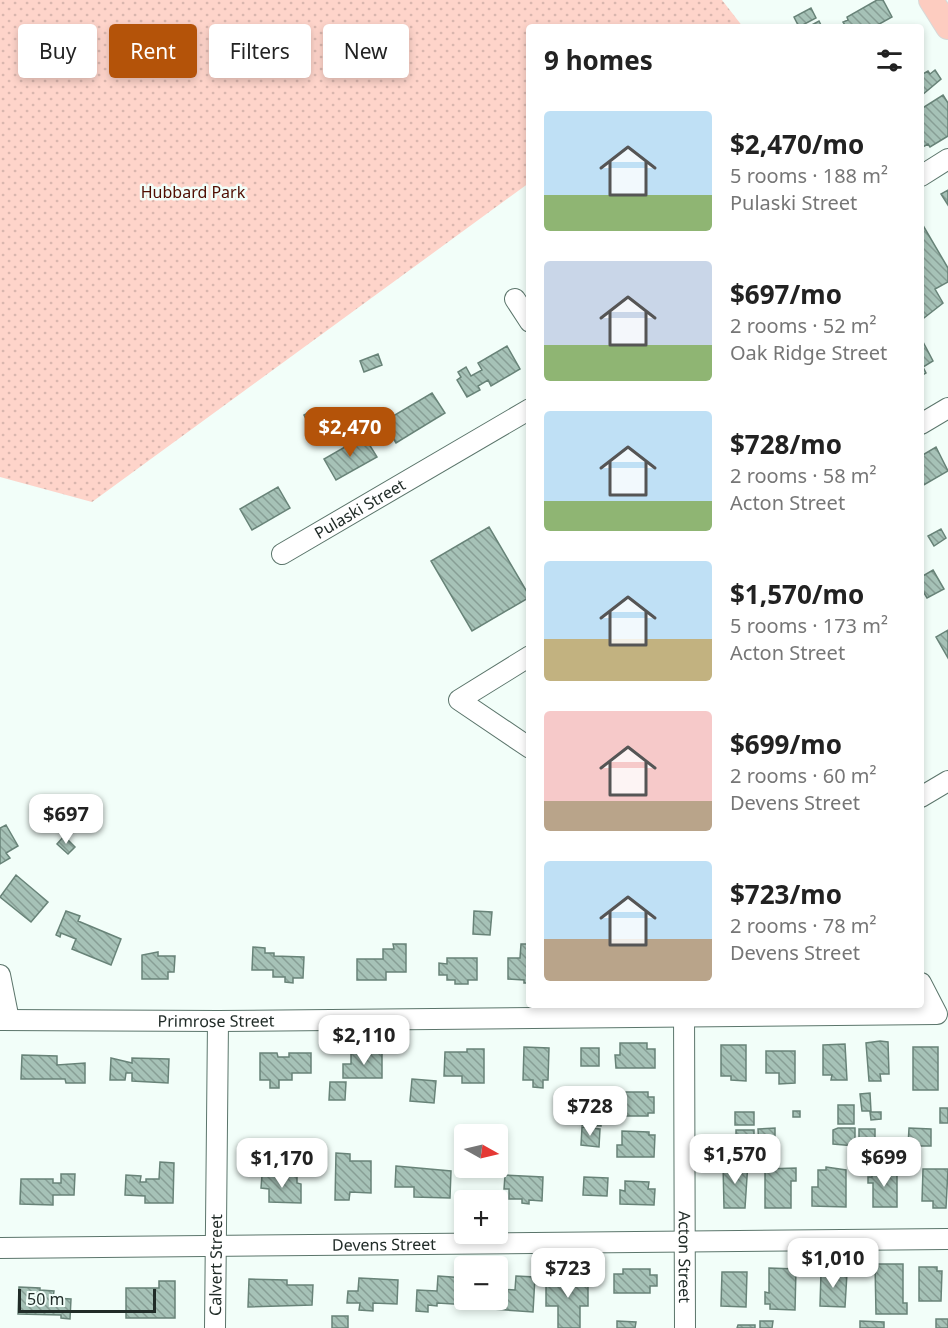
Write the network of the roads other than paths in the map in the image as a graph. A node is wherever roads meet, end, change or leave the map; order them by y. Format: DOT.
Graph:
graph roads {
  1 [pos="931,0"];
  2 [pos="948,27"];
  3 [pos="948,159"];
  4 [pos="924,174"];
  5 [pos="515,299"];
  6 [pos="526,316"];
  7 [pos="948,408"];
  8 [pos="526,411"];
  9 [pos="924,422"];
  10 [pos="282,554"];
  11 [pos="526,658"];
  12 [pos="526,745"];
  13 [pos="948,782"];
  14 [pos="924,795"];
  15 [pos="0,975"];
  16 [pos="924,989"];
  17 [pos="684,1010"];
  18 [pos="935,1013"];
  19 [pos="4,1020"];
  20 [pos="218,1021"];
  21 [pos="948,1239"];
  22 [pos="684,1241"];
  23 [pos="215,1246"];
  24 [pos="0,1248"];
  25 [pos="215,1328"];
  26 [pos="685,1328"];
  1 -- 2 [label="main road"];
  3 -- 4 [label="street"];
  5 -- 6 [label="street"];
  7 -- 9 [label="street"];
  8 -- 10 [label="street, Pulaski Street"];
  11 -- 12 [label="street"];
  13 -- 14 [label="street"];
  15 -- 19 [label="street"];
  16 -- 18 [label="street"];
  17 -- 18 [label="street, Primrose Street"];
  17 -- 20 [label="street, Primrose Street"];
  17 -- 22 [label="street, Acton Street"];
  19 -- 20 [label="street, Primrose Street"];
  20 -- 23 [label="street, Calvert Street"];
  21 -- 22 [label="street, Devens Street"];
  22 -- 23 [label="street, Devens Street"];
  22 -- 26 [label="street, Acton Street"];
  23 -- 24 [label="street, Devens Street"];
  23 -- 25 [label="street, Calvert Street"];
}
